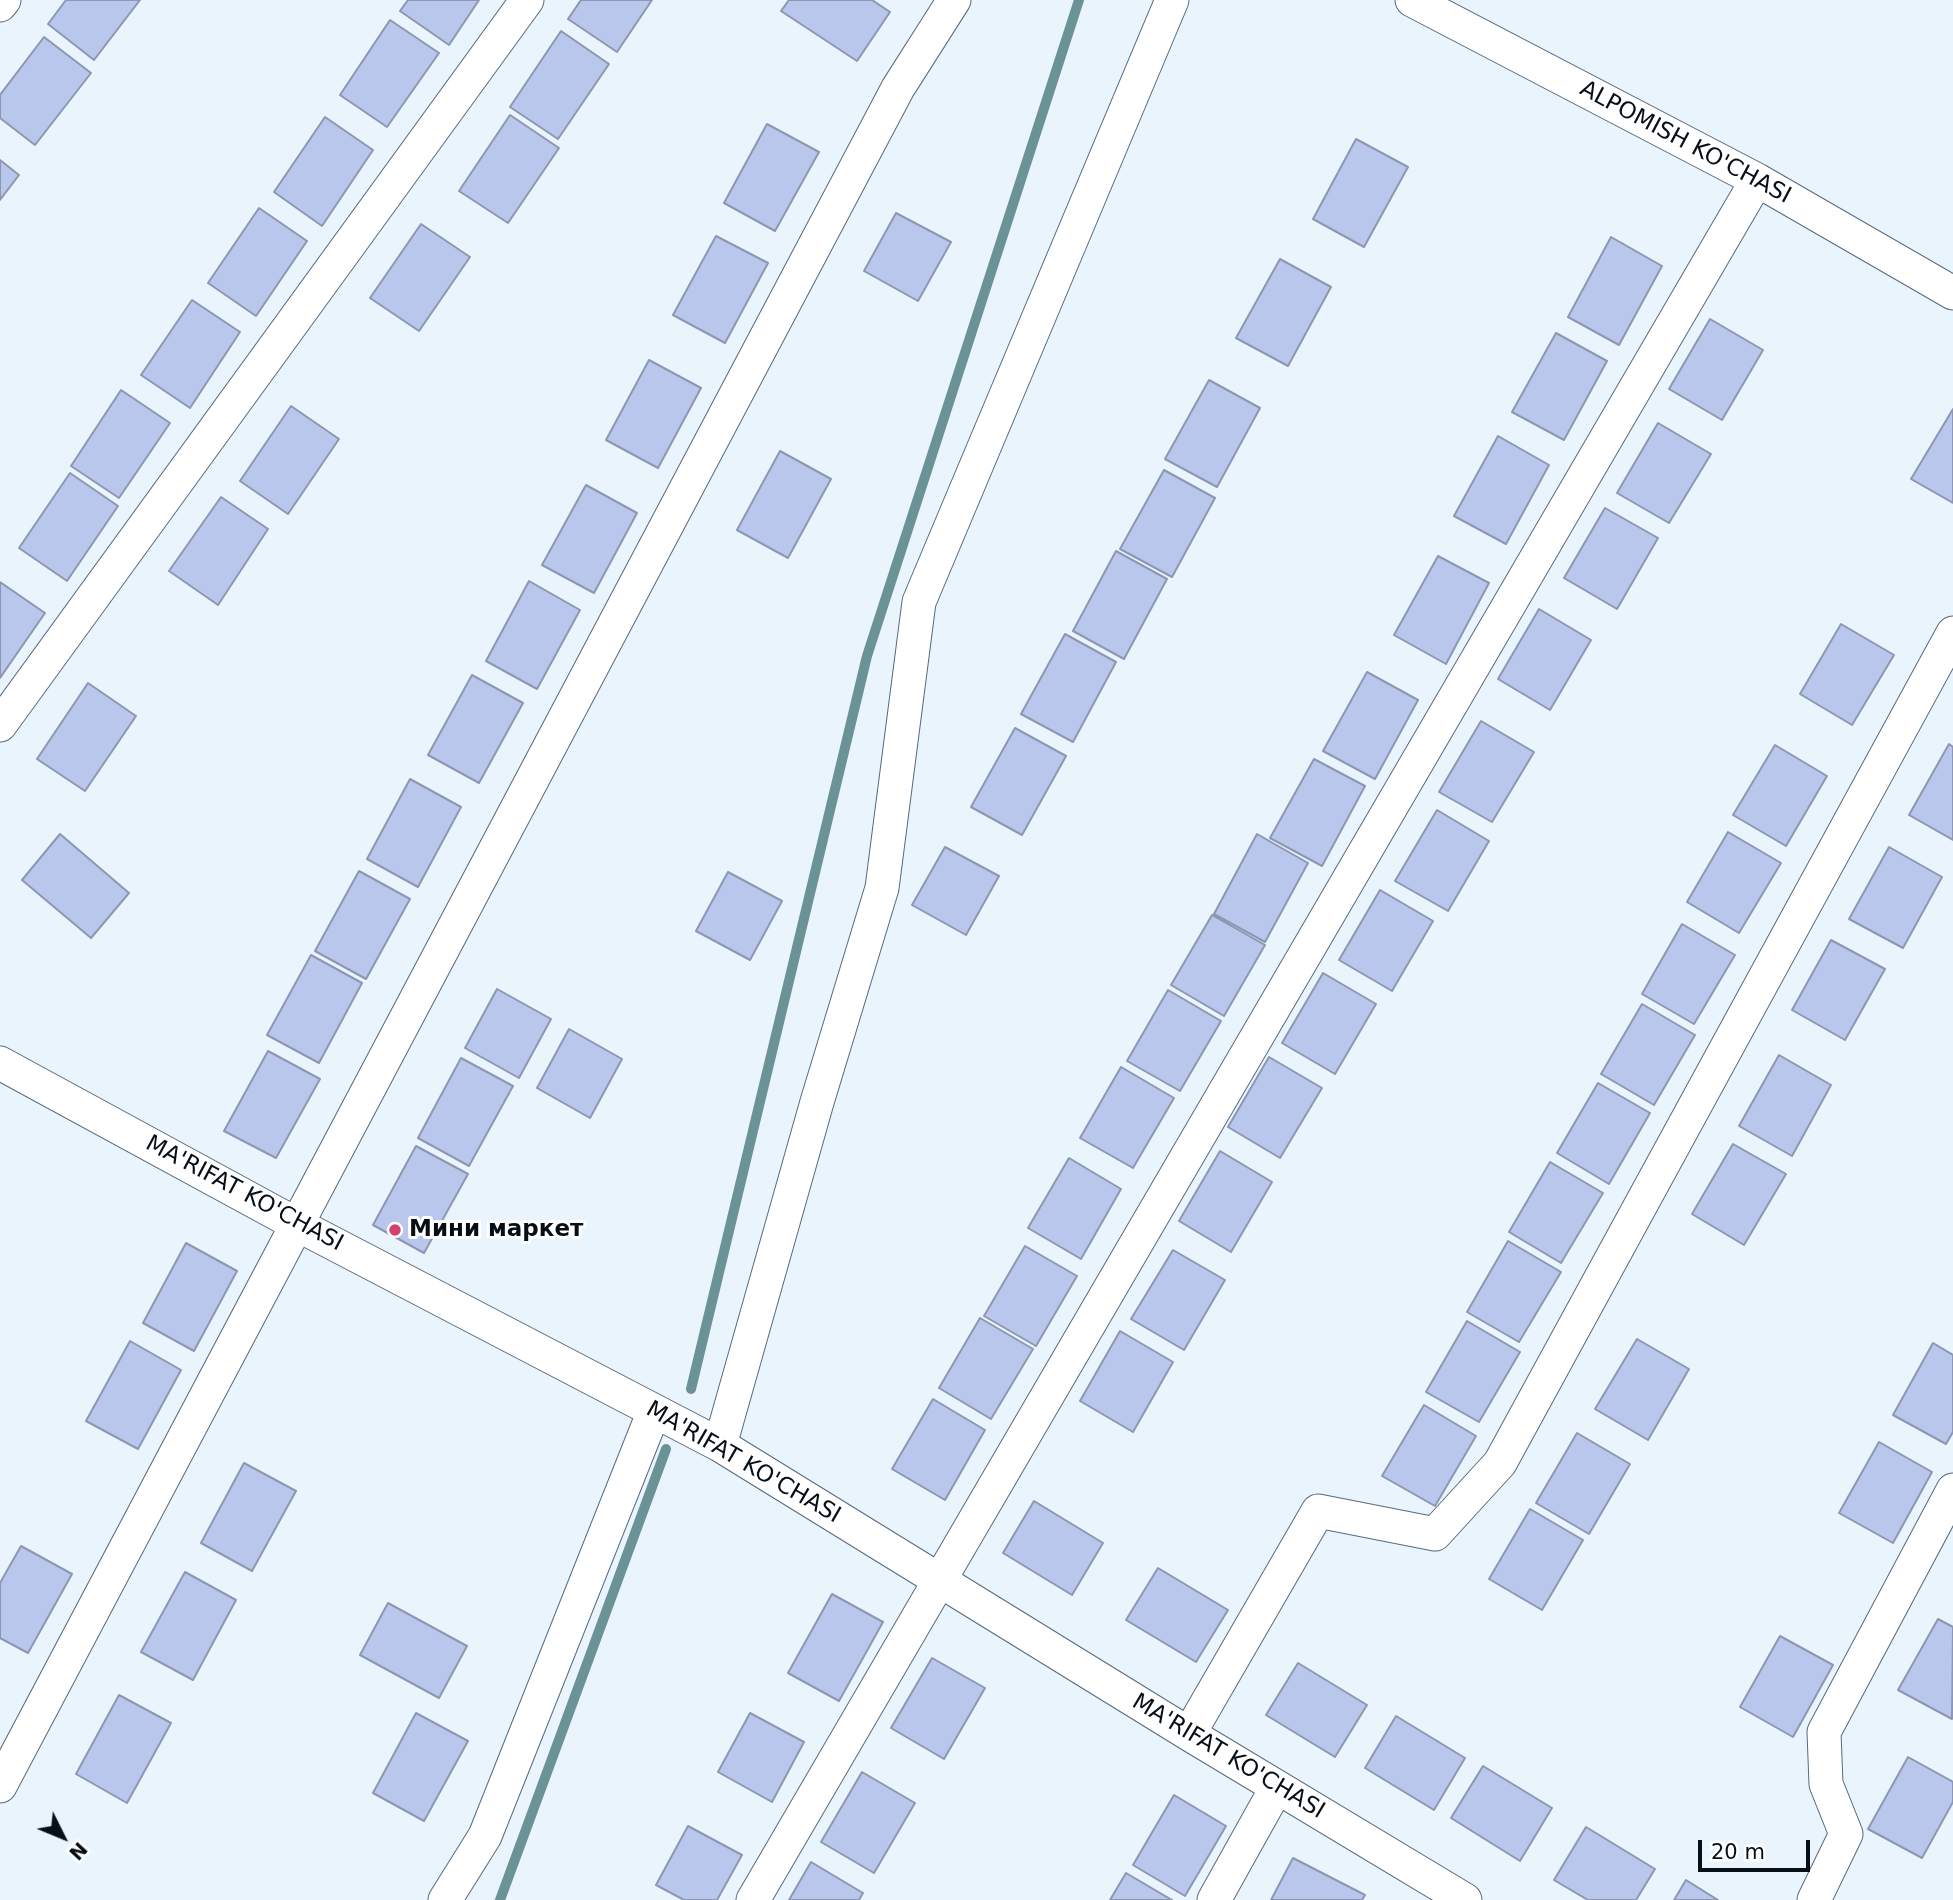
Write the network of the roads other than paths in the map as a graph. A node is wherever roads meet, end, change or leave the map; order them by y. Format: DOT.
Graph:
graph roads {
  1 [pos="4,0"];
  2 [pos="527,0"];
  3 [pos="954,0"];
  4 [pos="1172,0"];
  5 [pos="1412,0"];
  6 [pos="0,5"];
  7 [pos="1757,180"];
  8 [pos="1953,293"];
  9 [pos="1953,633"];
  10 [pos="0,725"];
  11 [pos="0,1063"];
  12 [pos="296,1224"];
  13 [pos="654,1411"];
  14 [pos="720,1446"];
  15 [pos="1953,1490"];
  16 [pos="939,1580"];
  17 [pos="1189,1734"];
  18 [pos="0,1786"];
  19 [pos="1277,1787"];
  20 [pos="445,1900"];
  21 [pos="753,1900"];
  22 [pos="1214,1900"];
  23 [pos="1465,1900"];
  24 [pos="1814,1900"];
  1 -- 6 [label="street"];
  2 -- 10 [label="street"];
  3 -- 12 [label="street"];
  4 -- 14 [label="street"];
  5 -- 7 [label="street, ALPOMISH KO'CHASI"];
  7 -- 8 [label="street, ALPOMISH KO'CHASI"];
  7 -- 16 [label="street"];
  9 -- 17 [label="street"];
  11 -- 12 [label="street, MA'RIFAT KO'CHASI"];
  12 -- 13 [label="street, MA'RIFAT KO'CHASI"];
  12 -- 18 [label="street"];
  13 -- 14 [label="street, MA'RIFAT KO'CHASI"];
  13 -- 20 [label="street"];
  14 -- 16 [label="street, MA'RIFAT KO'CHASI"];
  15 -- 24 [label="street"];
  16 -- 17 [label="street, MA'RIFAT KO'CHASI"];
  16 -- 21 [label="street"];
  17 -- 19 [label="street, MA'RIFAT KO'CHASI"];
  19 -- 22 [label="street"];
  19 -- 23 [label="street, MA'RIFAT KO'CHASI"];
}
